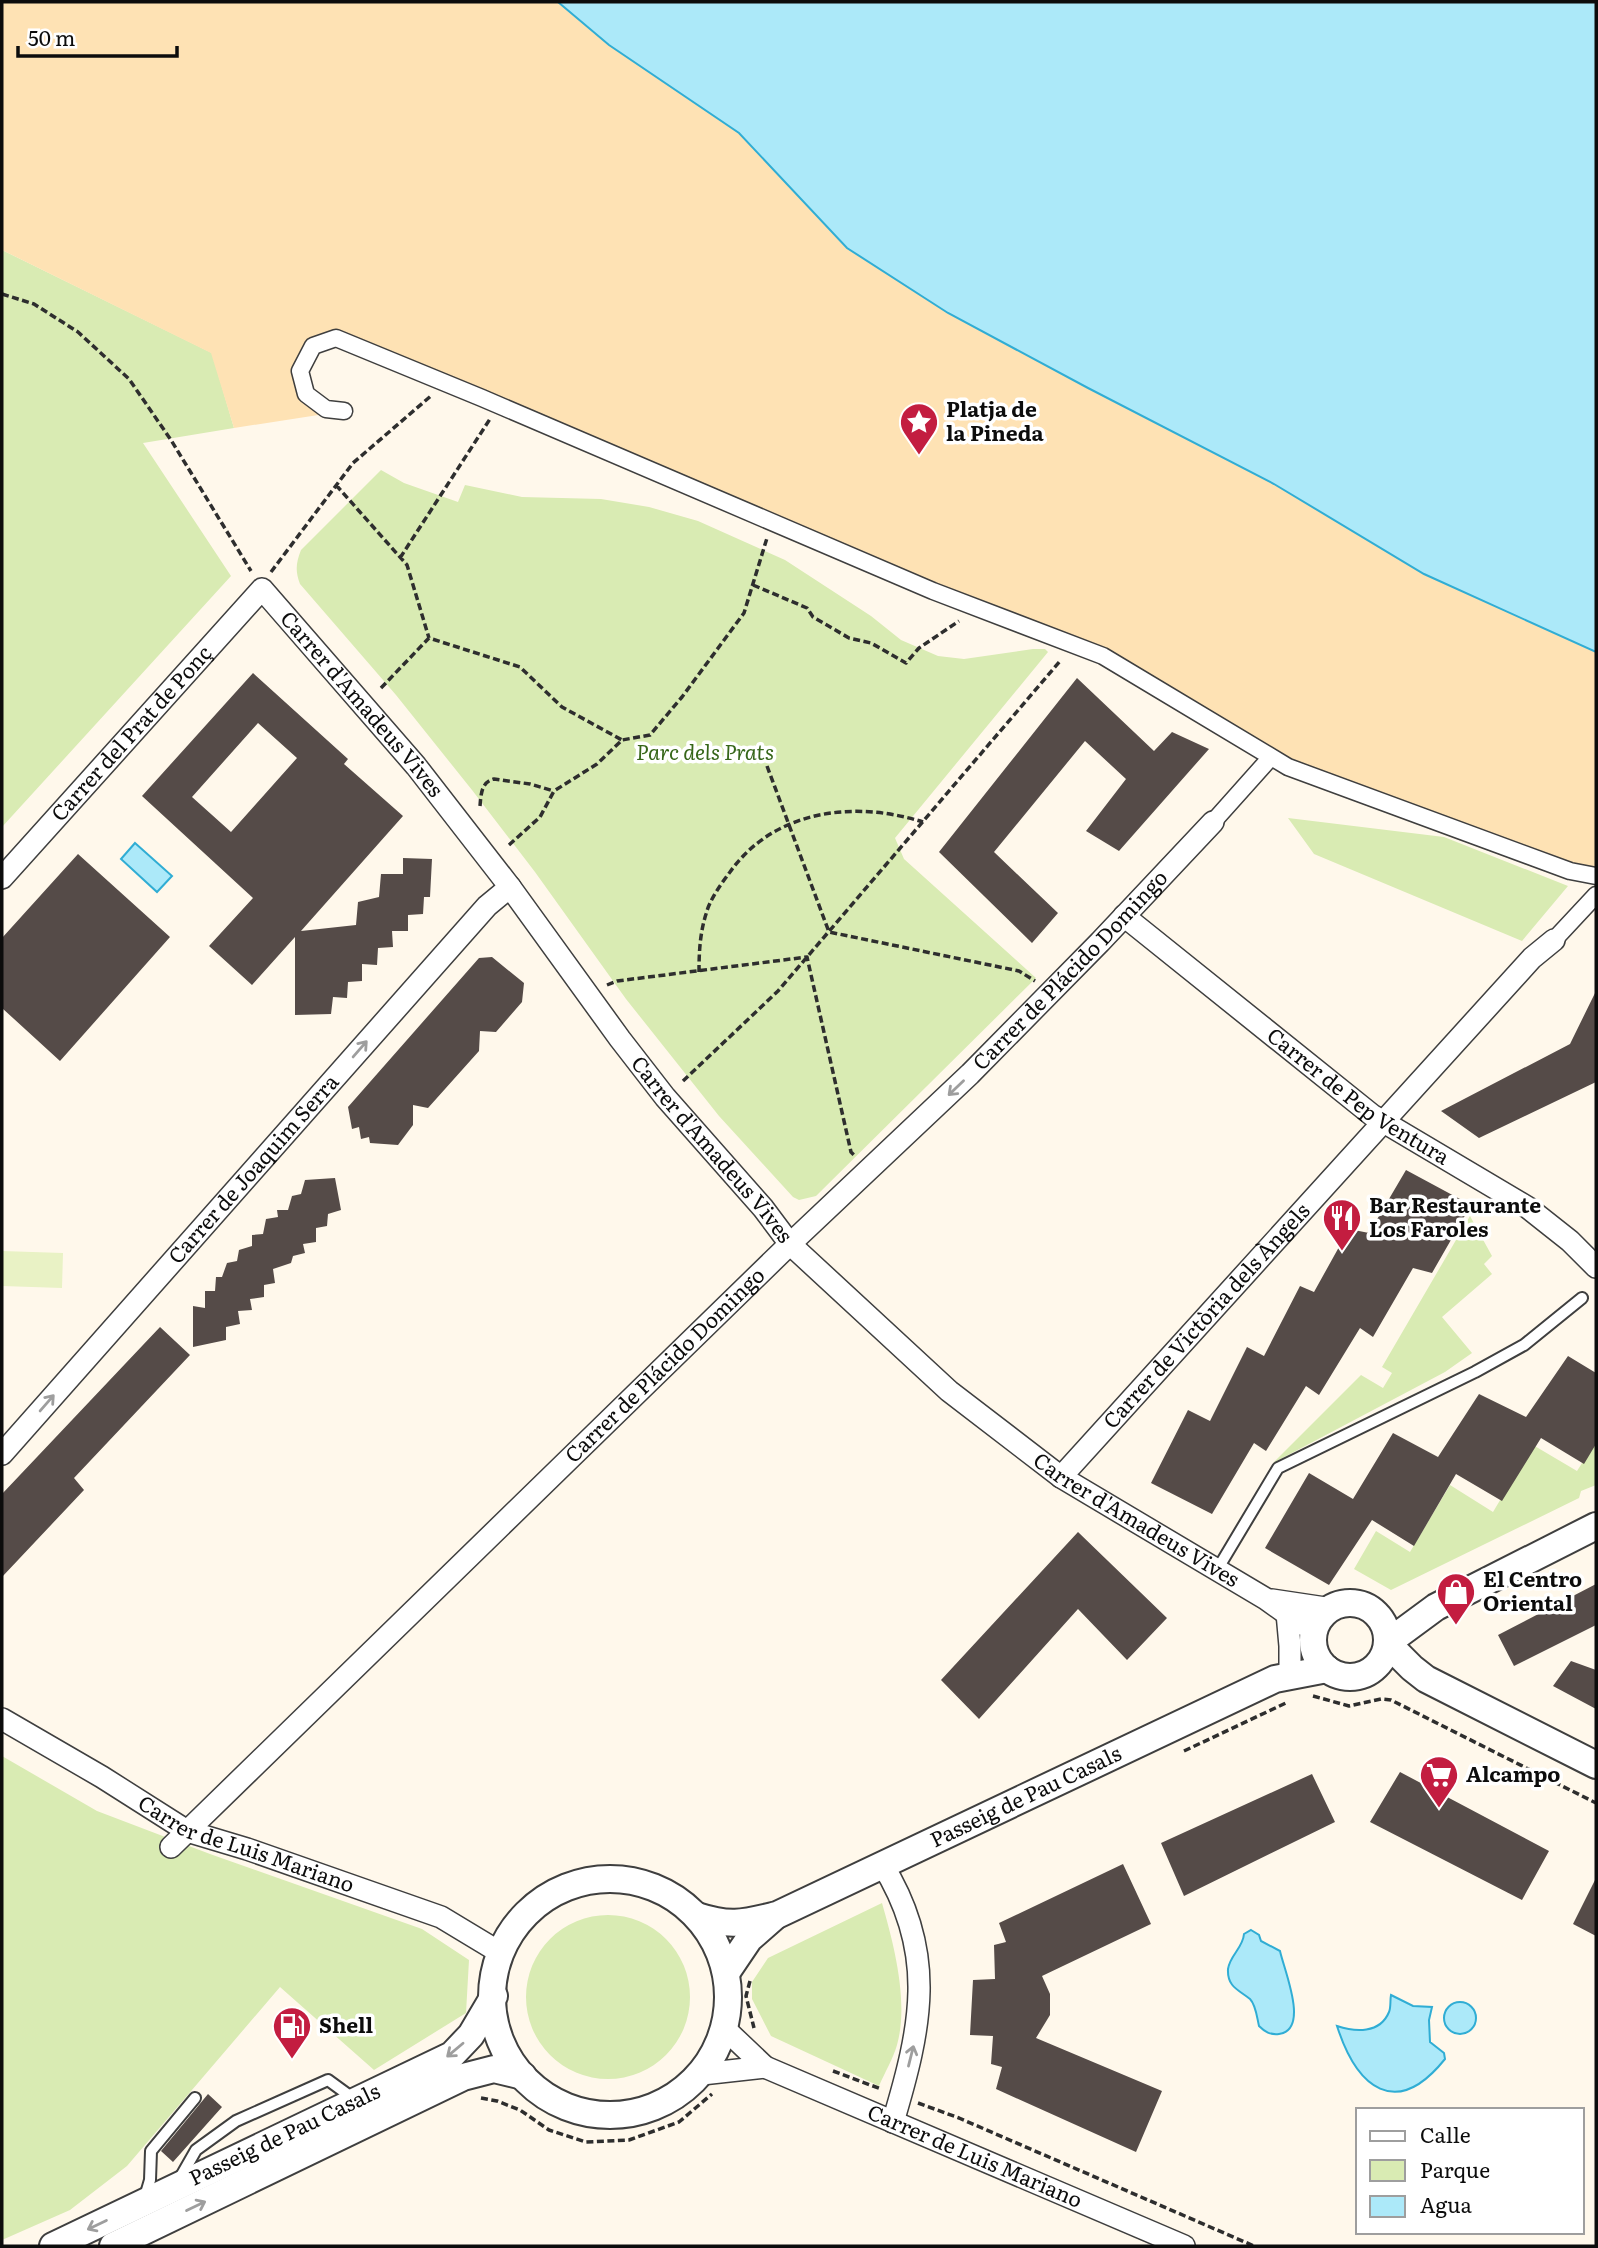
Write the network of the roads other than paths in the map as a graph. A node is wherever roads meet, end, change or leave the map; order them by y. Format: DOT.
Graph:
graph roads {
  1 [pos="344,411"];
  2 [pos="262,589"];
  3 [pos="1272,757"];
  4 [pos="1213,822"];
  5 [pos="1596,876"];
  6 [pos="2,878"];
  7 [pos="510,887"];
  8 [pos="1596,895"];
  9 [pos="1124,916"];
  10 [pos="1554,940"];
  11 [pos="1382,1122"];
  12 [pos="790,1244"];
  13 [pos="1596,1267"];
  14 [pos="1582,1298"];
  15 [pos="2,1454"];
  16 [pos="1061,1477"];
  17 [pos="1596,1526"];
  18 [pos="1217,1570"];
  19 [pos="1266,1599"];
  20 [pos="1370,1609"];
  21 [pos="1287,1613"];
  22 [pos="1428,1613"];
  23 [pos="1321,1623"];
  24 [pos="1387,1641"];
  25 [pos="1327,1669"];
  26 [pos="1372,1670"];
  27 [pos="1282,1672"];
  28 [pos="1419,1673"];
  29 [pos="2,1719"];
  30 [pos="1596,1765"];
  31 [pos="187,1831"];
  32 [pos="171,1847"];
  33 [pos="882,1864"];
  34 [pos="777,1915"];
  35 [pos="696,1916"];
  36 [pos="499,1952"];
  37 [pos="726,1973"];
  38 [pos="494,1996"];
  39 [pos="725,2029"];
  40 [pos="765,2067"];
  41 [pos="523,2076"];
  42 [pos="708,2083"];
  43 [pos="195,2098"];
  44 [pos="893,2122"];
  45 [pos="142,2203"];
  46 [pos="53,2246"];
  47 [pos="113,2246"];
  48 [pos="1184,2246"];
  1 -- 3 [label="street"];
  2 -- 6 [label="street, Carrer del Prat de Ponç"];
  2 -- 7 [label="street, Carrer d'Amadeus Vives"];
  3 -- 4 [label="street"];
  3 -- 5 [label="street"];
  4 -- 9 [label="street, Carrer de Plácido Domingo"];
  7 -- 12 [label="street, Carrer d'Amadeus Vives"];
  15 -- 7 [label="street, Carrer de Joaquim Serra, one-way"];
  8 -- 10 [label="street"];
  9 -- 11 [label="street, Carrer de Pep Ventura"];
  9 -- 12 [label="street, Carrer de Plácido Domingo, one-way"];
  10 -- 11 [label="street, Carrer de Victòria dels Àngels"];
  11 -- 13 [label="street, Carrer de Pep Ventura"];
  11 -- 16 [label="street, Carrer de Victòria dels Àngels"];
  12 -- 16 [label="street, Carrer d'Amadeus Vives"];
  12 -- 31 [label="street, Carrer de Plácido Domingo"];
  14 -- 18 [label="lane"];
  16 -- 18 [label="street, Carrer d'Amadeus Vives"];
  17 -- 22 [label="street"];
  18 -- 19 [label="street, Carrer d'Amadeus Vives"];
  19 -- 21 [label="street, Carrer d'Amadeus Vives"];
  19 -- 23 [label="street, Carrer d'Amadeus Vives"];
  20 -- 22 [label="street"];
  20 -- 23 [label="street"];
  20 -- 24 [label="street"];
  21 -- 23 [label="street, Carrer d'Amadeus Vives"];
  21 -- 27 [label="street"];
  22 -- 24 [label="street"];
  22 -- 28 [label="street"];
  23 -- 25 [label="street"];
  23 -- 27 [label="street, Passeig de Pau Casals"];
  24 -- 26 [label="street"];
  24 -- 28 [label="street"];
  25 -- 26 [label="street"];
  25 -- 27 [label="street, Passeig de Pau Casals"];
  26 -- 28 [label="street"];
  27 -- 33 [label="street, Passeig de Pau Casals"];
  28 -- 30 [label="street"];
  29 -- 31 [label="street, Carrer de Luis Mariano"];
  31 -- 32 [label="street, Carrer de Plácido Domingo"];
  31 -- 36 [label="street, Carrer de Luis Mariano"];
  33 -- 34 [label="street, Passeig de Pau Casals"];
  44 -- 33 [label="street, one-way"];
  34 -- 35 [label="street, Passeig de Pau Casals"];
  34 -- 37 [label="street, Passeig de Pau Casals"];
  35 -- 36 [label="street"];
  35 -- 37 [label="street"];
  36 -- 38 [label="street"];
  37 -- 39 [label="street"];
  38 -- 41 [label="street"];
  38 -- 45 [label="street, Passeig de Pau Casals, one-way"];
  39 -- 40 [label="street, Carrer de Luis Mariano"];
  39 -- 42 [label="street"];
  40 -- 42 [label="street, Carrer de Luis Mariano"];
  40 -- 44 [label="street, Carrer de Luis Mariano"];
  41 -- 42 [label="street"];
  47 -- 41 [label="street, Passeig de Pau Casals, one-way"];
  43 -- 45 [label="lane"];
  44 -- 48 [label="street, Carrer de Luis Mariano"];
  45 -- 46 [label="street, Passeig de Pau Casals, one-way"];
}
